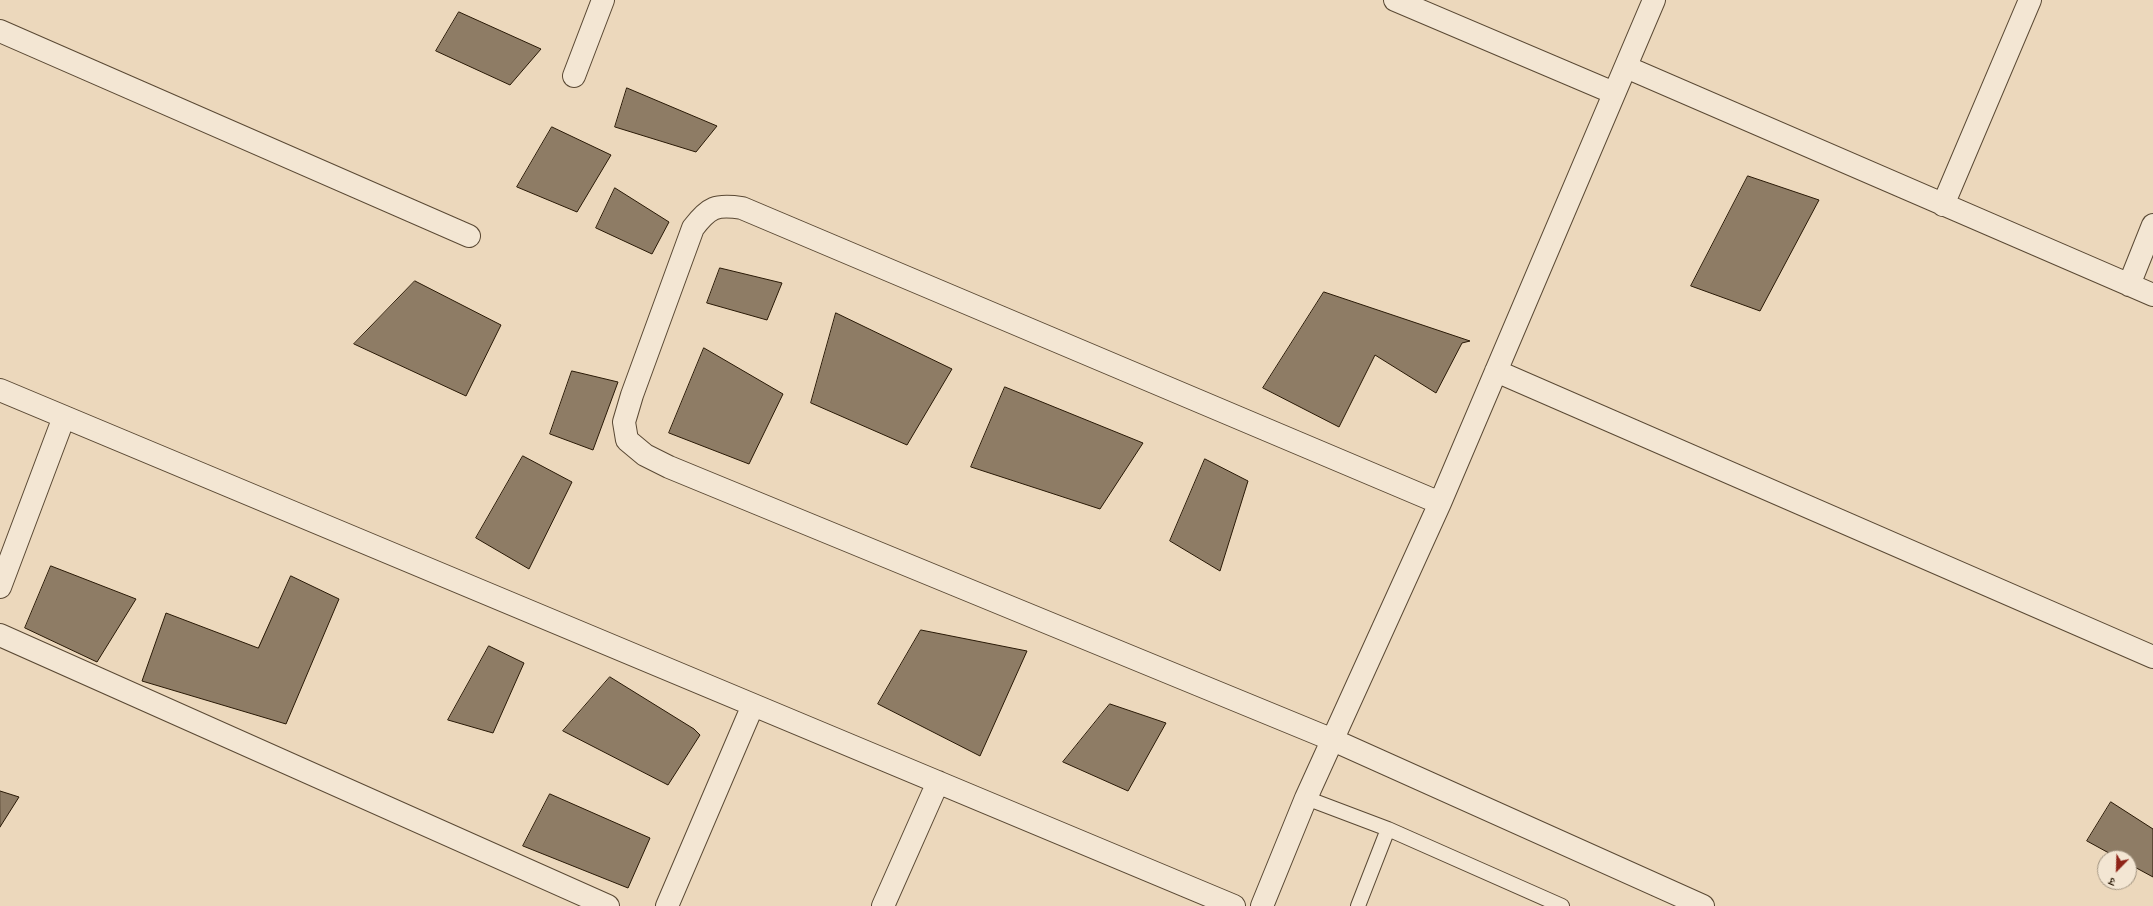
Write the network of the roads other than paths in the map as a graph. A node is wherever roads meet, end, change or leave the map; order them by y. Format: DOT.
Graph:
graph roads {
  1 [pos="603,0"];
  2 [pos="1395,0"];
  3 [pos="1654,0"];
  4 [pos="2030,0"];
  5 [pos="0,32"];
  6 [pos="1626,67"];
  7 [pos="574,76"];
  8 [pos="1614,93"];
  9 [pos="1943,205"];
  10 [pos="2153,225"];
  11 [pos="468,236"];
  12 [pos="2129,285"];
  13 [pos="2153,295"];
  14 [pos="1496,371"];
  15 [pos="0,390"];
  16 [pos="64,417"];
  17 [pos="1440,503"];
  18 [pos="0,587"];
  19 [pos="0,635"];
  20 [pos="2153,657"];
  21 [pos="753,705"];
  22 [pos="1332,740"];
  23 [pos="938,782"];
  24 [pos="1306,798"];
  25 [pos="1388,829"];
  26 [pos="608,906"];
  27 [pos="667,906"];
  28 [pos="883,906"];
  29 [pos="1234,906"];
  30 [pos="1262,906"];
  31 [pos="1358,906"];
  32 [pos="1562,906"];
  33 [pos="1703,906"];
  1 -- 7 [label="street"];
  2 -- 8 [label="street"];
  3 -- 6 [label="street"];
  4 -- 9 [label="street"];
  5 -- 11 [label="street"];
  6 -- 8 [label="street"];
  6 -- 9 [label="street"];
  8 -- 14 [label="street"];
  9 -- 12 [label="street"];
  10 -- 12 [label="street"];
  12 -- 13 [label="street"];
  14 -- 17 [label="street"];
  14 -- 20 [label="street"];
  15 -- 16 [label="street"];
  16 -- 18 [label="street"];
  16 -- 21 [label="street"];
  17 -- 22 [label="street"];
  17 -- 22 [label="street"];
  19 -- 26 [label="street"];
  21 -- 23 [label="street"];
  21 -- 27 [label="street"];
  22 -- 24 [label="street"];
  22 -- 33 [label="street"];
  23 -- 28 [label="street"];
  23 -- 29 [label="street"];
  24 -- 25 [label="lane"];
  24 -- 30 [label="street"];
  25 -- 31 [label="lane"];
  25 -- 32 [label="lane"];
}
